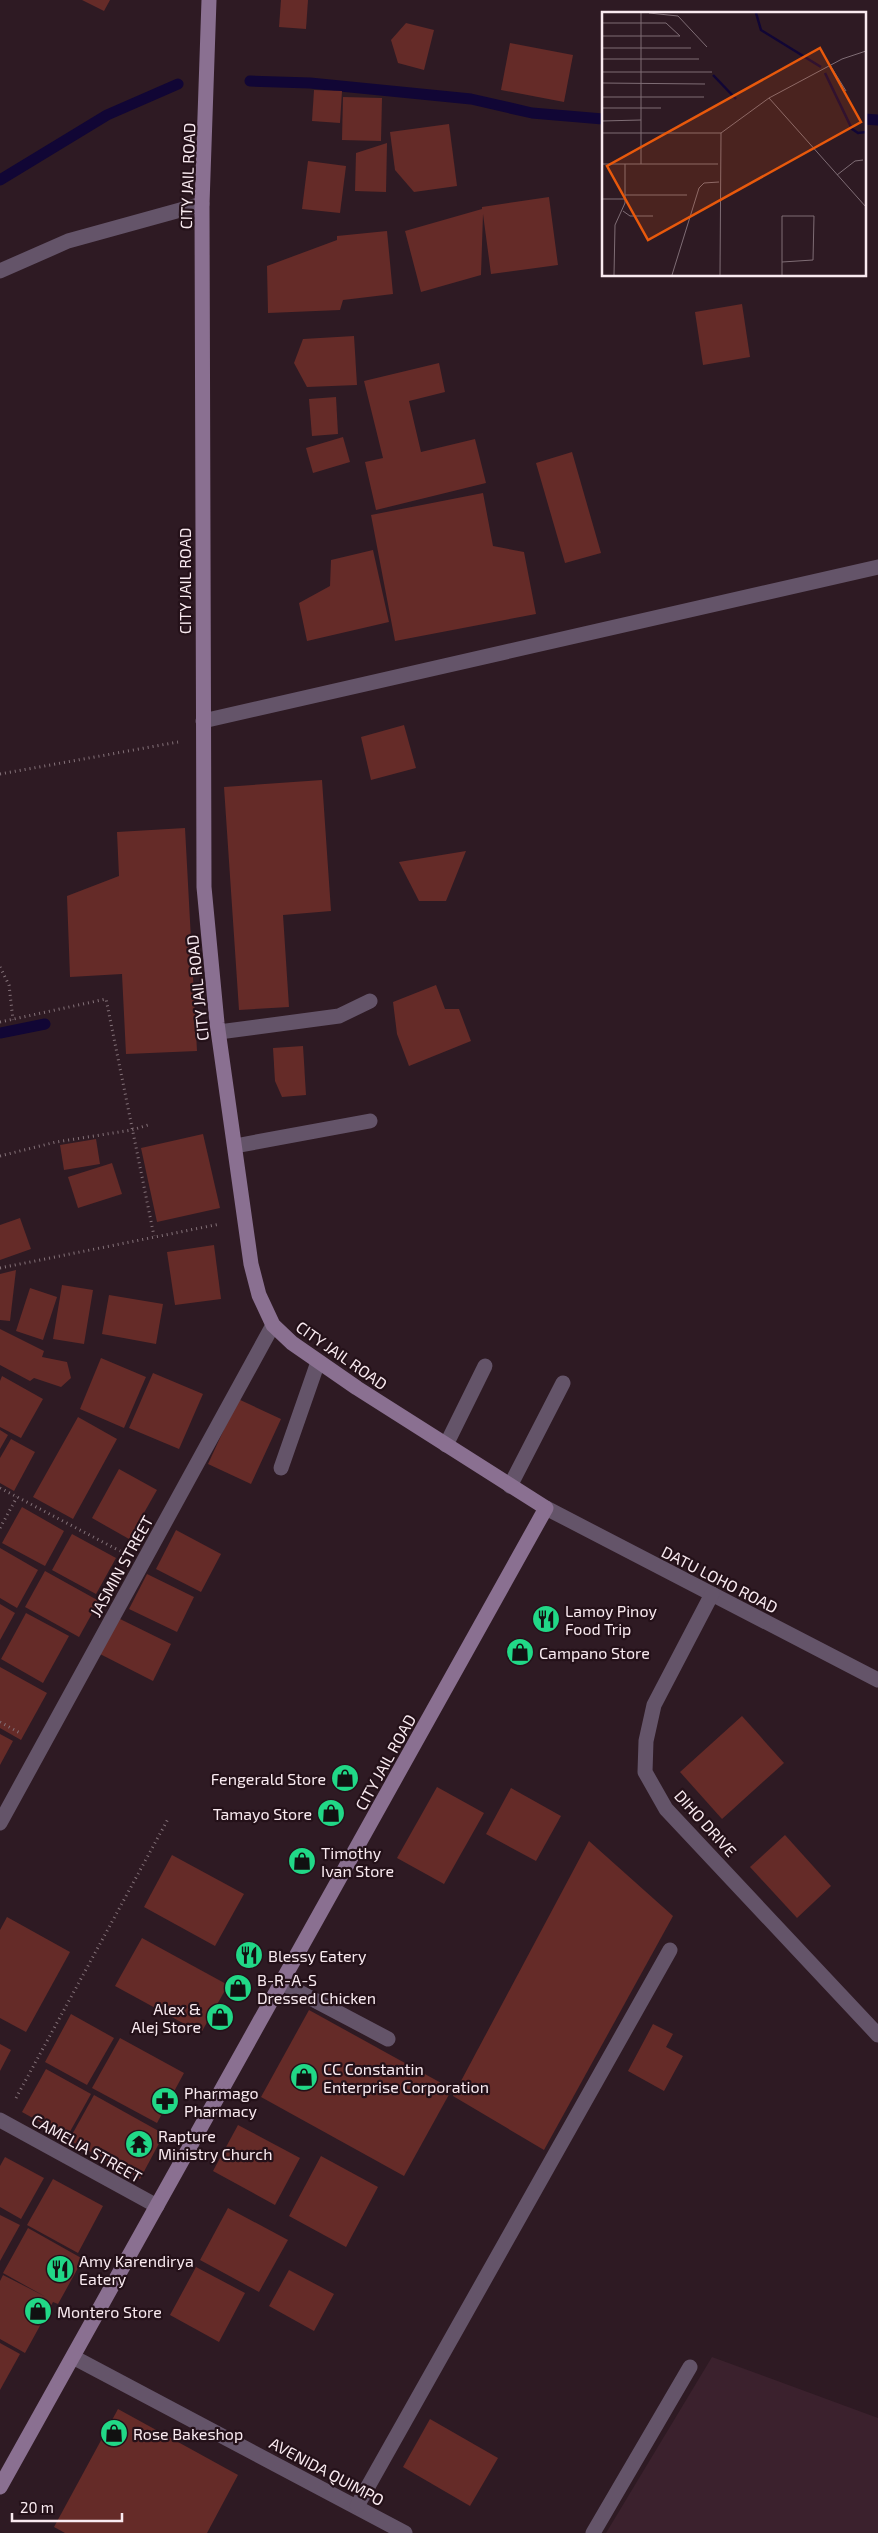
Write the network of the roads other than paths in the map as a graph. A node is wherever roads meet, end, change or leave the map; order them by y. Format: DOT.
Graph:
graph roads {
  1 [pos="208,0"];
  2 [pos="202,204"];
  3 [pos="0,271"];
  4 [pos="878,567"];
  5 [pos="202,721"];
  6 [pos="370,1001"];
  7 [pos="219,1032"];
  8 [pos="370,1121"];
  9 [pos="235,1146"];
  10 [pos="273,1325"];
  11 [pos="318,1362"];
  12 [pos="485,1366"];
  13 [pos="563,1383"];
  14 [pos="446,1445"];
  15 [pos="281,1468"];
  16 [pos="510,1486"];
  17 [pos="546,1508"];
  18 [pos="712,1594"];
  19 [pos="878,1680"];
  20 [pos="0,1824"];
  21 [pos="670,1950"];
  22 [pos="282,1982"];
  23 [pos="878,2035"];
  24 [pos="388,2038"];
  25 [pos="2,2121"];
  26 [pos="157,2206"];
  27 [pos="73,2357"];
  28 [pos="690,2367"];
  29 [pos="0,2487"];
  30 [pos="357,2506"];
  31 [pos="397,2531"];
  32 [pos="593,2533"];
  1 -- 2 [label="street, CITY JAIL ROAD"];
  2 -- 3 [label="street"];
  2 -- 5 [label="street, CITY JAIL ROAD"];
  4 -- 5 [label="street"];
  5 -- 7 [label="street, CITY JAIL ROAD"];
  6 -- 7 [label="street"];
  7 -- 9 [label="street, CITY JAIL ROAD"];
  8 -- 9 [label="street"];
  9 -- 10 [label="street, CITY JAIL ROAD"];
  10 -- 11 [label="street, CITY JAIL ROAD"];
  10 -- 20 [label="street, JASMIN STREET"];
  11 -- 14 [label="street, CITY JAIL ROAD"];
  11 -- 15 [label="street"];
  12 -- 14 [label="street"];
  13 -- 16 [label="street"];
  14 -- 16 [label="street, CITY JAIL ROAD"];
  16 -- 17 [label="street, CITY JAIL ROAD"];
  17 -- 18 [label="street, DATU LOHO ROAD"];
  17 -- 22 [label="street, CITY JAIL ROAD"];
  18 -- 19 [label="street, DATU LOHO ROAD"];
  18 -- 23 [label="street, DIHO DRIVE"];
  21 -- 30 [label="street"];
  22 -- 24 [label="street"];
  22 -- 26 [label="street, CITY JAIL ROAD"];
  25 -- 26 [label="street, CAMELIA STREET"];
  26 -- 27 [label="street, CITY JAIL ROAD"];
  27 -- 29 [label="street, CITY JAIL ROAD"];
  27 -- 30 [label="street, AVENIDA QUIMPO"];
  28 -- 32 [label="street"];
  30 -- 31 [label="street, AVENIDA QUIMPO"];
}
